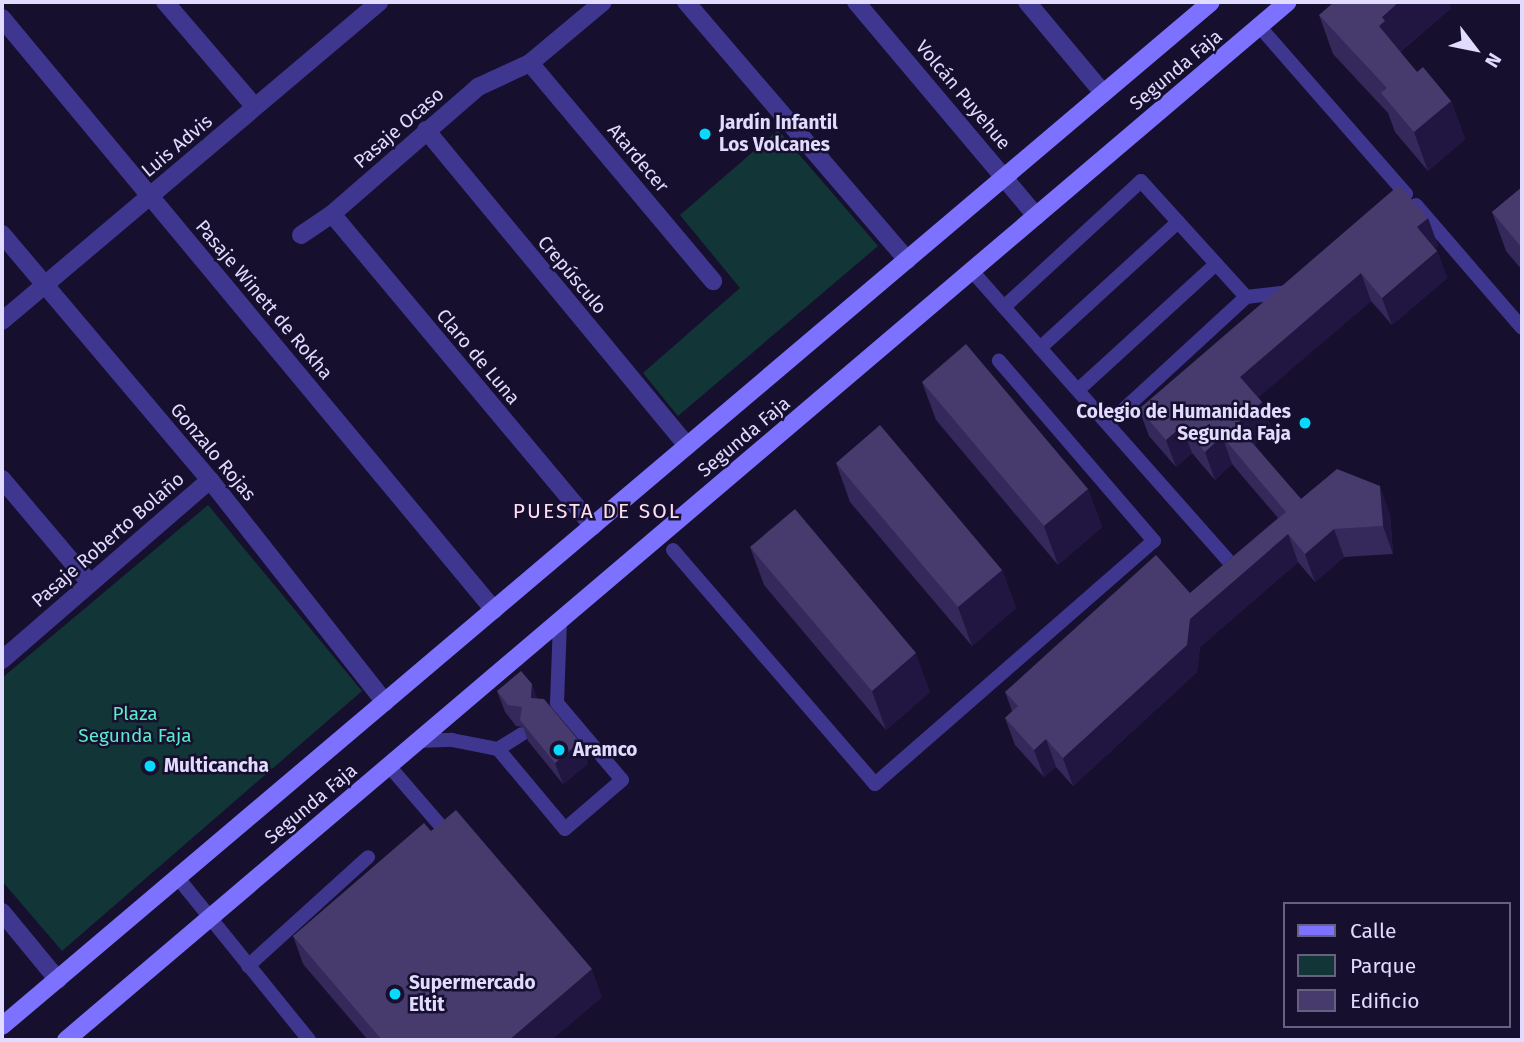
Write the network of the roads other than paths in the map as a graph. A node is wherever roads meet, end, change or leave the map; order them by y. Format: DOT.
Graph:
graph roads {
  1 [pos="165,2"];
  2 [pos="379,2"];
  3 [pos="603,2"];
  4 [pos="686,2"];
  5 [pos="856,2"];
  6 [pos="1027,2"];
  7 [pos="1288,2"];
  8 [pos="1200,5"];
  9 [pos="359,8"];
  10 [pos="2,18"];
  11 [pos="1259,26"];
  12 [pos="530,63"];
  13 [pos="1103,93"];
  14 [pos="255,107"];
  15 [pos="426,130"];
  16 [pos="1004,177"];
  17 [pos="1406,194"];
  18 [pos="150,196"];
  19 [pos="1385,211"];
  20 [pos="332,214"];
  21 [pos="1036,216"];
  22 [pos="1178,222"];
  23 [pos="2,234"];
  24 [pos="301,234"];
  25 [pos="907,260"];
  26 [pos="1216,264"];
  27 [pos="972,271"];
  28 [pos="713,281"];
  29 [pos="1302,282"];
  30 [pos="45,285"];
  31 [pos="1246,297"];
  32 [pos="1004,307"];
  33 [pos="2,321"];
  34 [pos="1522,328"];
  35 [pos="1040,348"];
  36 [pos="999,361"];
  37 [pos="1078,390"];
  38 [pos="1108,424"];
  39 [pos="687,446"];
  40 [pos="2,479"];
  41 [pos="210,480"];
  42 [pos="593,526"];
  43 [pos="673,550"];
  44 [pos="1236,569"];
  45 [pos="90,583"];
  46 [pos="494,610"];
  47 [pos="559,621"];
  48 [pos="2,660"];
  49 [pos="385,702"];
  50 [pos="522,734"];
  51 [pos="418,741"];
  52 [pos="498,749"];
  53 [pos="389,766"];
  54 [pos="446,832"];
  55 [pos="368,857"];
  56 [pos="178,878"];
  57 [pos="2,912"];
  58 [pos="209,918"];
  59 [pos="248,965"];
  60 [pos="58,980"];
  61 [pos="2,1026"];
  62 [pos="66,1040"];
  63 [pos="309,1040"];
  1 -- 14 [label="street"];
  2 -- 9 [label="street, Luis Advis"];
  3 -- 12 [label="street, Pasaje Ocaso"];
  4 -- 25 [label="street"];
  5 -- 16 [label="street, Volcán Puyehue"];
  6 -- 13 [label="street"];
  7 -- 11 [label="main road, Segunda Faja"];
  8 -- 13 [label="main road, Segunda Faja"];
  9 -- 14 [label="street, Luis Advis"];
  10 -- 18 [label="street, Pasaje Winett de Rokha"];
  11 -- 17 [label="lane"];
  11 -- 21 [label="main road, Segunda Faja"];
  12 -- 15 [label="street, Pasaje Ocaso"];
  12 -- 28 [label="street, Atardecer"];
  13 -- 16 [label="main road, Segunda Faja"];
  14 -- 18 [label="street, Luis Advis"];
  15 -- 20 [label="street, Pasaje Ocaso"];
  15 -- 39 [label="street, Crepúsculo"];
  16 -- 21 [label="street, Volcán Puyehue"];
  16 -- 25 [label="main road, Segunda Faja"];
  17 -- 19 [label="lane"];
  17 -- 34 [label="lane"];
  18 -- 30 [label="street, Luis Advis"];
  18 -- 46 [label="street, Pasaje Winett de Rokha"];
  20 -- 24 [label="street, Pasaje Ocaso"];
  20 -- 42 [label="street, Claro de Luna"];
  21 -- 27 [label="main road, Segunda Faja"];
  22 -- 26 [label="lane"];
  22 -- 32 [label="lane"];
  22 -- 35 [label="lane"];
  23 -- 30 [label="street, Gonzalo Rojas"];
  25 -- 39 [label="main road, Segunda Faja"];
  26 -- 31 [label="lane"];
  26 -- 37 [label="lane"];
  27 -- 32 [label="lane"];
  27 -- 47 [label="main road, Segunda Faja"];
  29 -- 31 [label="lane"];
  30 -- 33 [label="street, Luis Advis"];
  30 -- 41 [label="street, Gonzalo Rojas"];
  31 -- 38 [label="lane"];
  32 -- 35 [label="lane"];
  35 -- 37 [label="lane"];
  36 -- 43 [label="lane"];
  37 -- 38 [label="lane"];
  38 -- 44 [label="lane"];
  39 -- 42 [label="main road, Segunda Faja"];
  40 -- 45 [label="street"];
  41 -- 45 [label="street, Pasaje Roberto Bolaño"];
  41 -- 49 [label="street, Gonzalo Rojas"];
  42 -- 46 [label="main road, Segunda Faja"];
  45 -- 48 [label="street, Pasaje Roberto Bolaño"];
  46 -- 49 [label="main road, Segunda Faja"];
  47 -- 51 [label="main road, Segunda Faja"];
  47 -- 52 [label="lane"];
  49 -- 56 [label="main road, Segunda Faja"];
  50 -- 52 [label="lane"];
  51 -- 52 [label="lane"];
  51 -- 53 [label="main road, Segunda Faja"];
  53 -- 54 [label="lane"];
  53 -- 58 [label="main road, Segunda Faja"];
  55 -- 59 [label="lane"];
  56 -- 58 [label="lane"];
  56 -- 60 [label="main road, Segunda Faja"];
  57 -- 60 [label="street"];
  58 -- 59 [label="lane"];
  58 -- 62 [label="main road, Segunda Faja"];
  59 -- 63 [label="lane"];
  60 -- 61 [label="main road, Segunda Faja"];
}
